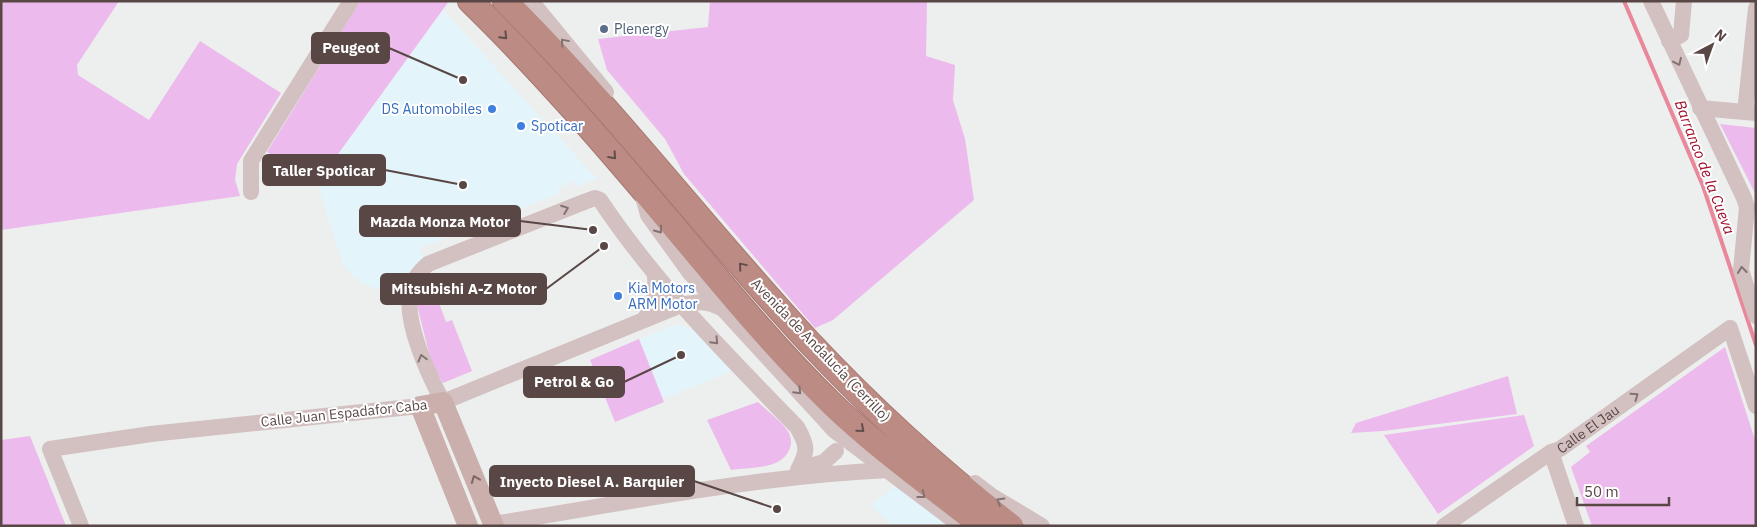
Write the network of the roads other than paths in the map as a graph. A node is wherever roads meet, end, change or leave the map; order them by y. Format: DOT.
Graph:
graph roads {
  1 [pos="352,1"];
  2 [pos="470,1"];
  3 [pos="506,1"];
  4 [pos="531,1"];
  5 [pos="1651,1"];
  6 [pos="1684,1"];
  7 [pos="1756,8"];
  8 [pos="1668,41"];
  9 [pos="1700,108"];
  10 [pos="1750,113"];
  11 [pos="669,179"];
  12 [pos="640,186"];
  13 [pos="251,192"];
  14 [pos="1750,199"];
  15 [pos="690,273"];
  16 [pos="655,276"];
  17 [pos="681,305"];
  18 [pos="721,308"];
  19 [pos="1756,316"];
  20 [pos="645,319"];
  21 [pos="753,320"];
  22 [pos="764,356"];
  23 [pos="443,402"];
  24 [pos="420,406"];
  25 [pos="1756,406"];
  26 [pos="834,430"];
  27 [pos="908,440"];
  28 [pos="836,451"];
  29 [pos="1551,452"];
  30 [pos="798,470"];
  31 [pos="889,470"];
  32 [pos="854,471"];
  33 [pos="778,478"];
  34 [pos="492,525"];
  35 [pos="81,526"];
  36 [pos="468,526"];
  37 [pos="961,526"];
  38 [pos="982,526"];
  39 [pos="1011,526"];
  40 [pos="1042,526"];
  41 [pos="1444,526"];
  42 [pos="1576,526"];
  1 -- 13 [label="street"];
  2 -- 12 [label="highway, Avenida de Andalucía (Cerrillo), one-way"];
  3 -- 11 [label="highway, Avenida de Andalucía (Cerrillo)"];
  11 -- 4 [label="street, one-way"];
  5 -- 8 [label="street"];
  6 -- 8 [label="street"];
  7 -- 10 [label="street"];
  8 -- 9 [label="street, one-way"];
  9 -- 10 [label="street"];
  9 -- 14 [label="street"];
  27 -- 11 [label="highway, Avenida de Andalucía (Cerrillo), one-way"];
  12 -- 15 [label="street, one-way"];
  12 -- 21 [label="highway, Avenida de Andalucía (Cerrillo)"];
  19 -- 14 [label="street, one-way"];
  15 -- 17 [label="street"];
  15 -- 18 [label="street"];
  16 -- 17 [label="street"];
  16 -- 20 [label="street"];
  23 -- 16 [label="street, one-way"];
  17 -- 18 [label="street, Calle Juan Espadafor Caba"];
  17 -- 20 [label="street, Calle Juan Espadafor Caba"];
  17 -- 30 [label="street, one-way"];
  18 -- 22 [label="street"];
  20 -- 23 [label="street, Calle Juan Espadafor Caba"];
  21 -- 22 [label="street"];
  21 -- 38 [label="highway, Avenida de Andalucía (Cerrillo), one-way"];
  22 -- 26 [label="street, one-way"];
  23 -- 24 [label="main road, Calle Juan Espadafor Caba"];
  34 -- 23 [label="main road, one-way"];
  24 -- 35 [label="street, Calle Juan Espadafor Caba"];
  24 -- 36 [label="main road"];
  29 -- 25 [label="street, Calle El Jau, one-way"];
  26 -- 28 [label="street"];
  26 -- 31 [label="street"];
  27 -- 39 [label="highway, Avenida de Andalucía (Cerrillo)"];
  40 -- 27 [label="street, one-way"];
  28 -- 30 [label="street"];
  28 -- 32 [label="street"];
  29 -- 41 [label="street, Calle El Jau"];
  29 -- 42 [label="street"];
  30 -- 33 [label="street"];
  31 -- 32 [label="street"];
  31 -- 37 [label="street, one-way"];
  32 -- 33 [label="street"];
  33 -- 34 [label="street"];
}
